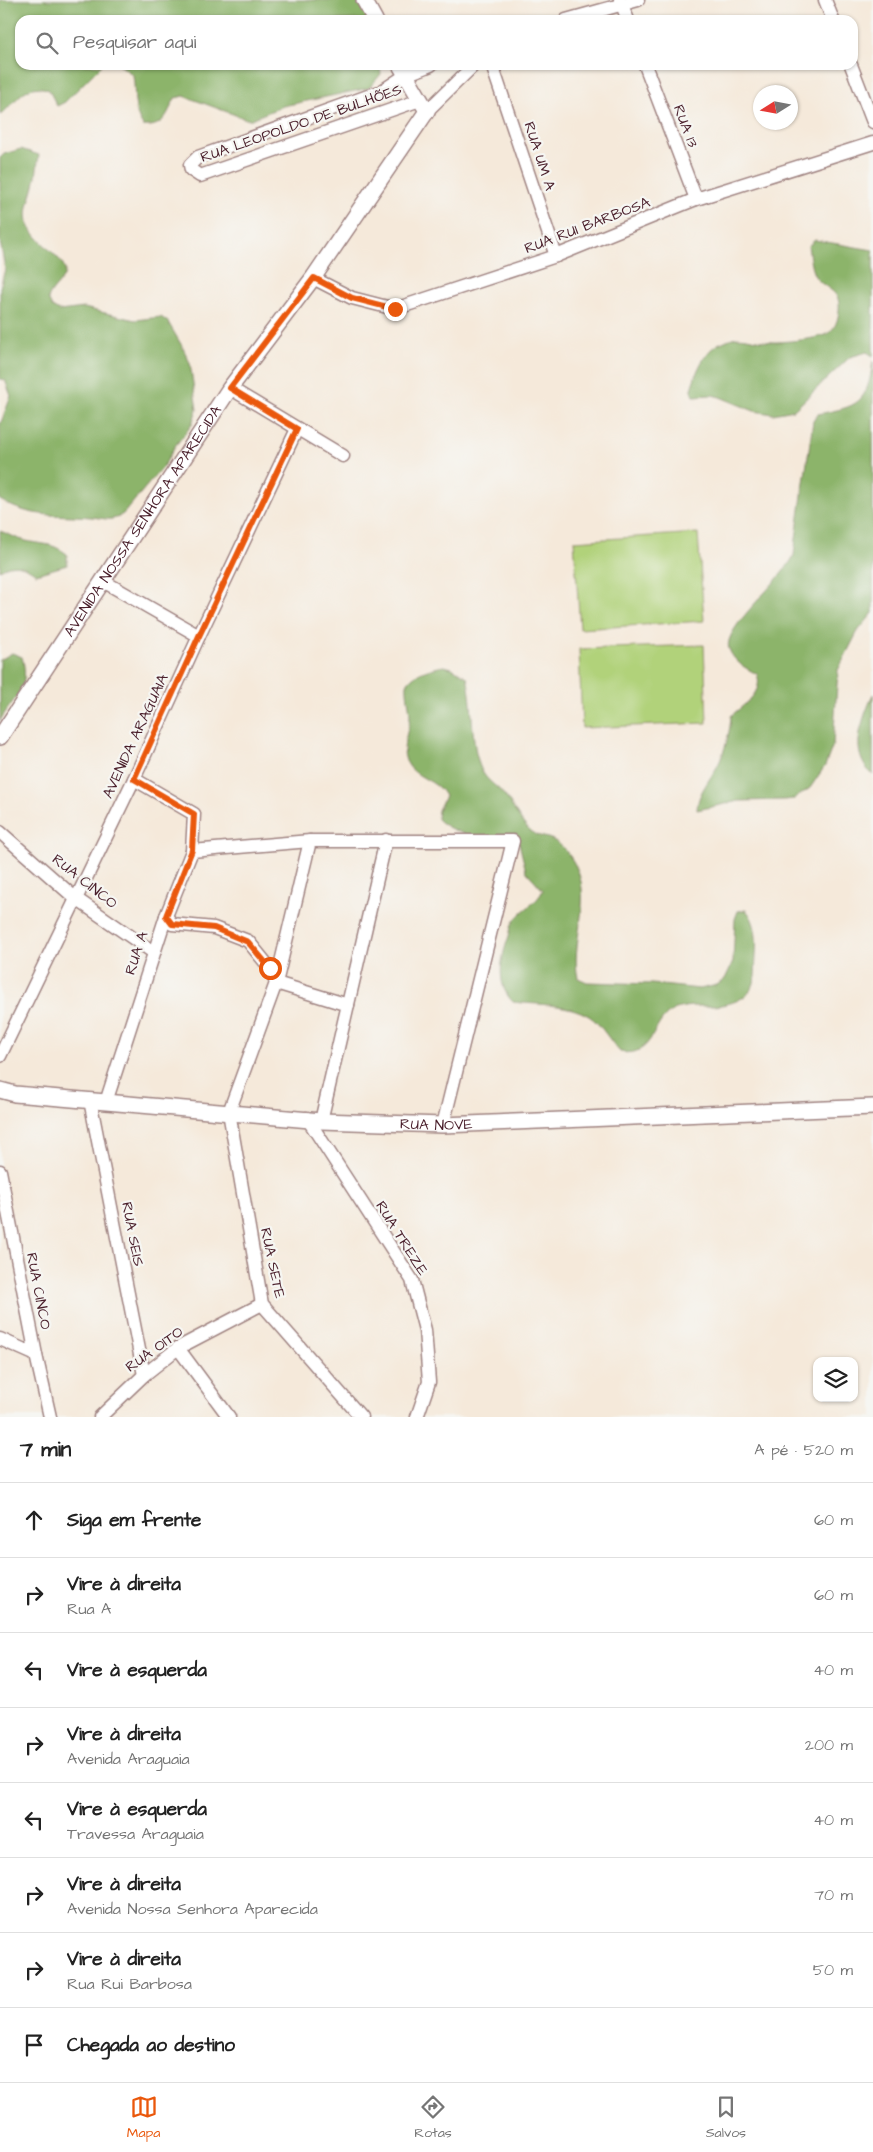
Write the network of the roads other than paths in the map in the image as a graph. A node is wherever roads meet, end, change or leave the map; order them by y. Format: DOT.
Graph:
graph roads {
  1 [pos="364,0"];
  2 [pos="638,0"];
  3 [pos="825,0"];
  4 [pos="621,3"];
  5 [pos="372,15"];
  6 [pos="582,15"];
  7 [pos="626,15"];
  8 [pos="831,15"];
  9 [pos="403,70"];
  10 [pos="468,70"];
  11 [pos="494,70"];
  12 [pos="647,70"];
  13 [pos="852,70"];
  14 [pos="424,106"];
  15 [pos="873,122"];
  16 [pos="873,143"];
  17 [pos="696,199"];
  18 [pos="556,256"];
  19 [pos="314,278"];
  20 [pos="230,388"];
  21 [pos="297,429"];
  22 [pos="343,456"];
  23 [pos="103,581"];
  24 [pos="199,636"];
  25 [pos="0,738"];
  26 [pos="134,779"];
  27 [pos="0,832"];
  28 [pos="310,840"];
  29 [pos="386,840"];
  30 [pos="192,850"];
  31 [pos="75,898"];
  32 [pos="166,916"];
  33 [pos="153,952"];
  34 [pos="276,983"];
  35 [pos="348,1006"];
  36 [pos="0,1056"];
  37 [pos="0,1090"];
  38 [pos="90,1100"];
  39 [pos="106,1102"];
  40 [pos="873,1107"];
  41 [pos="229,1112"];
  42 [pos="314,1120"];
  43 [pos="443,1125"];
  44 [pos="0,1171"];
  45 [pos="4,1220"];
  46 [pos="262,1304"];
  47 [pos="0,1339"];
  48 [pos="178,1348"];
  49 [pos="36,1355"];
  50 [pos="144,1375"];
  51 [pos="50,1417"];
  52 [pos="100,1417"];
  53 [pos="229,1417"];
  54 [pos="361,1417"];
  55 [pos="417,1417"];
  1 -- 5 [label="street"];
  2 -- 4 [label="street"];
  3 -- 8 [label="street"];
  4 -- 6 [label="street"];
  4 -- 7 [label="street"];
  9 -- 14 [label="street"];
  9 -- 14 [label="street, RUA LEOPOLDO DE BULHÕES"];
  10 -- 14 [label="street, RUA LEOPOLDO DE BULHÕES"];
  11 -- 18 [label="street, RUA UM A"];
  12 -- 17 [label="street, RUA 13"];
  13 -- 15 [label="street"];
  14 -- 19 [label="street, AVENIDA NOSSA SENHORA APARECIDA"];
  16 -- 17 [label="street, RUA RUI BARBOSA"];
  17 -- 18 [label="street, RUA RUI BARBOSA"];
  18 -- 19 [label="street, RUA RUI BARBOSA"];
  19 -- 20 [label="street, AVENIDA NOSSA SENHORA APARECIDA"];
  20 -- 21 [label="street"];
  20 -- 23 [label="street, AVENIDA NOSSA SENHORA APARECIDA"];
  21 -- 22 [label="street"];
  21 -- 24 [label="street, AVENIDA ARAGUAIA"];
  23 -- 24 [label="street"];
  23 -- 25 [label="street, AVENIDA NOSSA SENHORA APARECIDA"];
  24 -- 26 [label="street, AVENIDA ARAGUAIA"];
  26 -- 30 [label="street, RUA A"];
  26 -- 31 [label="street, AVENIDA ARAGUAIA"];
  27 -- 31 [label="street, RUA CINCO"];
  28 -- 29 [label="street"];
  28 -- 30 [label="street"];
  28 -- 34 [label="street"];
  29 -- 35 [label="street"];
  29 -- 43 [label="street"];
  30 -- 32 [label="street, RUA A"];
  31 -- 33 [label="street, RUA CINCO"];
  31 -- 36 [label="street, AVENIDA ARAGUAIA"];
  32 -- 33 [label="street, RUA A"];
  32 -- 34 [label="street"];
  33 -- 39 [label="street, RUA A"];
  34 -- 35 [label="street"];
  34 -- 41 [label="street"];
  35 -- 42 [label="street"];
  37 -- 38 [label="street, RUA NOVE"];
  38 -- 39 [label="street, RUA NOVE"];
  38 -- 50 [label="street, RUA SEIS"];
  39 -- 41 [label="street, RUA NOVE"];
  40 -- 43 [label="street, RUA NOVE"];
  41 -- 42 [label="street, RUA NOVE"];
  41 -- 46 [label="street, RUA SETE"];
  42 -- 43 [label="street, RUA NOVE"];
  42 -- 55 [label="street, RUA TREZE"];
  44 -- 45 [label="street, RUA CINCO"];
  45 -- 49 [label="street, RUA CINCO"];
  46 -- 48 [label="street, RUA OITO"];
  46 -- 54 [label="street, RUA SETE"];
  47 -- 49 [label="street"];
  48 -- 50 [label="street, RUA OITO"];
  48 -- 53 [label="street"];
  49 -- 51 [label="street, RUA CINCO"];
  50 -- 52 [label="street, RUA OITO"];
}
